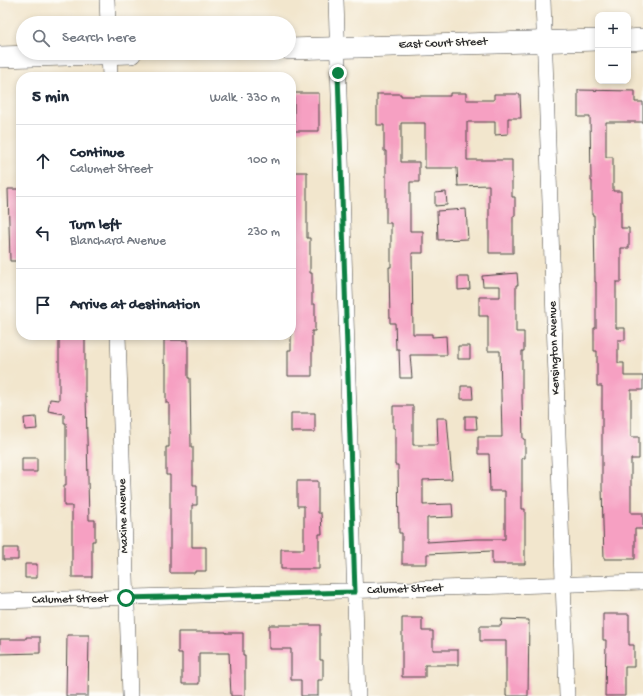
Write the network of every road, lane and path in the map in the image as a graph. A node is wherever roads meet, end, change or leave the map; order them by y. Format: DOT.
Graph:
graph roads {
  1 [pos="107,0"];
  2 [pos="336,0"];
  3 [pos="543,0"];
  4 [pos="108,16"];
  5 [pos="595,40"];
  6 [pos="631,40"];
  7 [pos="643,40"];
  8 [pos="545,41"];
  9 [pos="338,48"];
  10 [pos="296,49"];
  11 [pos="16,56"];
  12 [pos="0,57"];
  13 [pos="109,60"];
  14 [pos="110,72"];
  15 [pos="118,340"];
  16 [pos="643,582"];
  17 [pos="563,584"];
  18 [pos="355,592"];
  19 [pos="126,598"];
  20 [pos="0,601"];
  21 [pos="130,696"];
  22 [pos="358,696"];
  23 [pos="567,696"];
  1 -- 4 [label="street"];
  2 -- 9 [label="street"];
  3 -- 8 [label="street, Kensington Avenue"];
  5 -- 8 [label="main road, East Court Street"];
  6 -- 7 [label="main road"];
  8 -- 9 [label="main road, East Court Street"];
  8 -- 17 [label="street, Kensington Avenue"];
  9 -- 10 [label="main road, East Court Street"];
  9 -- 18 [label="street"];
  11 -- 12 [label="main road"];
  13 -- 14 [label="street"];
  15 -- 19 [label="street, Maxine Avenue"];
  16 -- 17 [label="street, Calumet Street"];
  17 -- 18 [label="street, Calumet Street"];
  17 -- 23 [label="street, Kensington Avenue"];
  18 -- 19 [label="street, Calumet Street"];
  18 -- 22 [label="street"];
  19 -- 20 [label="street, Calumet Street"];
  19 -- 21 [label="street, Maxine Avenue"];
}
